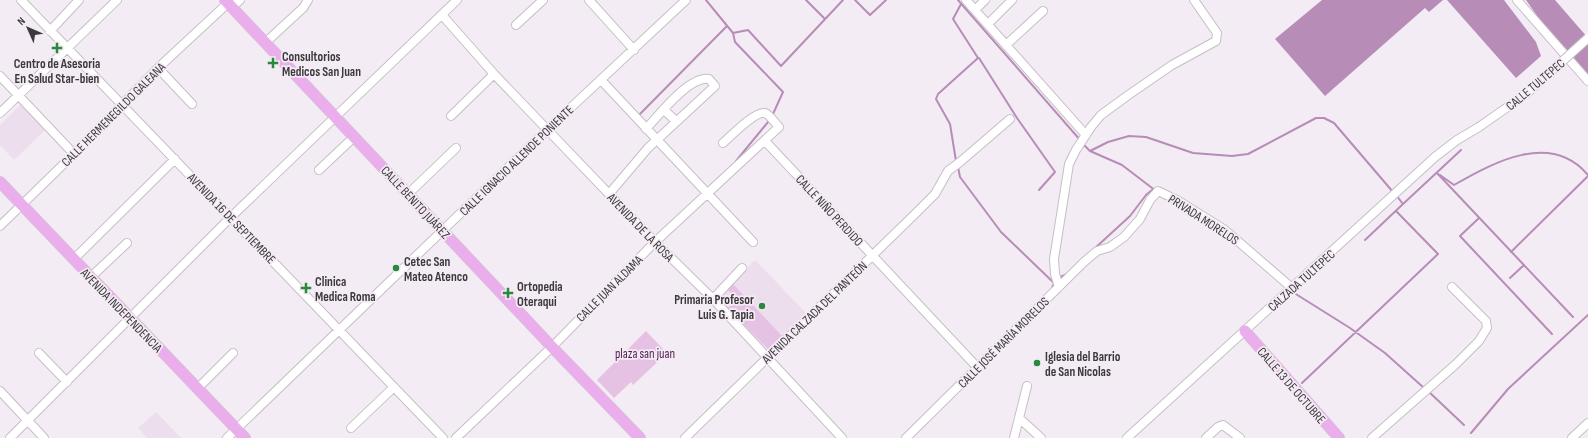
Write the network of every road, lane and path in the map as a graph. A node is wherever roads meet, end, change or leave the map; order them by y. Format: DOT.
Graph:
graph roads {
  1 [pos="21,0"];
  2 [pos="79,0"];
  3 [pos="117,0"];
  4 [pos="308,0"];
  5 [pos="457,0"];
  6 [pos="543,0"];
  7 [pos="589,0"];
  8 [pos="686,0"];
  9 [pos="966,0"];
  10 [pos="985,0"];
  11 [pos="1012,0"];
  12 [pos="1194,0"];
  13 [pos="1517,0"];
  14 [pos="231,3"];
  15 [pos="975,10"];
  16 [pos="1043,11"];
  17 [pos="442,15"];
  18 [pos="988,24"];
  19 [pos="516,25"];
  20 [pos="50,31"];
  21 [pos="1588,38"];
  22 [pos="265,43"];
  23 [pos="1006,45"];
  24 [pos="68,47"];
  25 [pos="634,50"];
  26 [pos="158,68"];
  27 [pos="494,74"];
  28 [pos="0,76"];
  29 [pos="601,80"];
  30 [pos="1588,81"];
  31 [pos="18,96"];
  32 [pos="122,104"];
  33 [pos="192,104"];
  34 [pos="664,110"];
  35 [pos="0,113"];
  36 [pos="335,116"];
  37 [pos="451,116"];
  38 [pos="1010,118"];
  39 [pos="676,122"];
  40 [pos="1479,127"];
  41 [pos="646,128"];
  42 [pos="548,129"];
  43 [pos="354,137"];
  44 [pos="1085,138"];
  45 [pos="656,140"];
  46 [pos="765,141"];
  47 [pos="723,143"];
  48 [pos="456,148"];
  49 [pos="74,154"];
  50 [pos="175,158"];
  51 [pos="319,170"];
  52 [pos="0,182"];
  53 [pos="707,193"];
  54 [pos="408,194"];
  55 [pos="609,194"];
  56 [pos="21,205"];
  57 [pos="230,217"];
  58 [pos="0,226"];
  59 [pos="442,230"];
  60 [pos="655,242"];
  61 [pos="753,242"];
  62 [pos="127,243"];
  63 [pos="1103,248"];
  64 [pos="872,256"];
  65 [pos="74,259"];
  66 [pos="742,268"];
  67 [pos="91,277"];
  68 [pos="1059,287"];
  69 [pos="1452,287"];
  70 [pos="1292,289"];
  71 [pos="712,299"];
  72 [pos="130,317"];
  73 [pos="339,329"];
  74 [pos="1245,331"];
  75 [pos="552,347"];
  76 [pos="39,353"];
  77 [pos="233,353"];
  78 [pos="767,358"];
  79 [pos="977,367"];
  80 [pos="67,382"];
  81 [pos="1028,386"];
  82 [pos="394,387"];
  83 [pos="198,388"];
  84 [pos="0,391"];
  85 [pos="1019,418"];
  86 [pos="27,420"];
  87 [pos="1588,423"];
  88 [pos="350,428"];
  89 [pos="237,429"];
  90 [pos="10,438"];
  91 [pos="44,438"];
  92 [pos="227,438"];
  93 [pos="245,438"];
  94 [pos="442,438"];
  95 [pos="456,438"];
  96 [pos="640,438"];
  97 [pos="685,438"];
  98 [pos="842,438"];
  99 [pos="906,438"];
  100 [pos="1014,438"];
  101 [pos="1041,438"];
  102 [pos="1127,438"];
  103 [pos="1206,438"];
  104 [pos="1240,438"];
  105 [pos="1339,438"];
  106 [pos="1372,438"];
  107 [pos="1572,438"];
  1 -- 20 [label="street, AVENIDA 16 DE SEPTIEMBRE"];
  2 -- 20 [label="street"];
  3 -- 24 [label="street"];
  4 -- 22 [label="street"];
  5 -- 17 [label="street"];
  6 -- 19 [label="street"];
  7 -- 25 [label="street"];
  8 -- 25 [label="street, CALLE IGNACIO ALLENDE PONIENTE"];
  9 -- 15 [label="street"];
  10 -- 15 [label="street"];
  11 -- 18 [label="street"];
  12 -- 44 [label="street"];
  13 -- 30 [label="street"];
  14 -- 22 [label="main road, CALLE BENITO JUÁREZ"];
  14 -- 26 [label="street, CALLE HERMENEGILDO GALEANA"];
  15 -- 18 [label="street"];
  16 -- 23 [label="street"];
  17 -- 27 [label="street, AVENIDA DE LA ROSA"];
  17 -- 36 [label="street"];
  18 -- 23 [label="street"];
  20 -- 24 [label="street, AVENIDA 16 DE SEPTIEMBRE"];
  21 -- 40 [label="street, CALLE TULTEPEC, bridge"];
  22 -- 36 [label="main road, CALLE BENITO JUÁREZ"];
  23 -- 44 [label="street"];
  24 -- 31 [label="street"];
  24 -- 32 [label="street, AVENIDA 16 DE SEPTIEMBRE"];
  25 -- 29 [label="street, CALLE IGNACIO ALLENDE PONIENTE"];
  26 -- 32 [label="street, CALLE HERMENEGILDO GALEANA"];
  26 -- 33 [label="street"];
  27 -- 37 [label="street"];
  27 -- 42 [label="street, AVENIDA DE LA ROSA"];
  28 -- 31 [label="street"];
  29 -- 41 [label="street"];
  29 -- 42 [label="street, CALLE IGNACIO ALLENDE PONIENTE"];
  31 -- 35 [label="street"];
  31 -- 49 [label="street"];
  32 -- 49 [label="street, CALLE HERMENEGILDO GALEANA"];
  32 -- 50 [label="street, AVENIDA 16 DE SEPTIEMBRE"];
  34 -- 39 [label="street"];
  34 -- 39 [label="street"];
  34 -- 41 [label="street"];
  36 -- 43 [label="main road, CALLE BENITO JUÁREZ"];
  36 -- 57 [label="street"];
  38 -- 64 [label="street, AVENIDA CALZADA DEL PANTEÓN"];
  39 -- 45 [label="street"];
  40 -- 70 [label="street, CALZADA TULTEPEC"];
  41 -- 45 [label="street"];
  42 -- 55 [label="street, AVENIDA DE LA ROSA"];
  42 -- 59 [label="street, CALLE IGNACIO ALLENDE PONIENTE"];
  43 -- 51 [label="street"];
  43 -- 54 [label="main road, CALLE BENITO JUÁREZ"];
  44 -- 68 [label="street"];
  45 -- 53 [label="street"];
  45 -- 55 [label="street"];
  46 -- 47 [label="street, CALLE JUAN ALDAMA"];
  46 -- 53 [label="street, CALLE JUAN ALDAMA"];
  46 -- 64 [label="street, CALLE NIÑO PERDIDO"];
  48 -- 54 [label="street"];
  49 -- 56 [label="street, CALLE HERMENEGILDO GALEANA"];
  50 -- 57 [label="street, AVENIDA 16 DE SEPTIEMBRE"];
  50 -- 65 [label="street"];
  52 -- 56 [label="main road, AVENIDA INDEPENDENCIA"];
  53 -- 60 [label="street, CALLE JUAN ALDAMA"];
  53 -- 61 [label="street"];
  54 -- 59 [label="main road, CALLE BENITO JUÁREZ"];
  55 -- 60 [label="street, AVENIDA DE LA ROSA"];
  56 -- 58 [label="street, CALLE HERMENEGILDO GALEANA"];
  56 -- 65 [label="main road, AVENIDA INDEPENDENCIA"];
  57 -- 72 [label="street"];
  57 -- 73 [label="street, AVENIDA 16 DE SEPTIEMBRE"];
  59 -- 73 [label="street, CALLE IGNACIO ALLENDE PONIENTE"];
  59 -- 75 [label="main road, CALLE BENITO JUÁREZ"];
  60 -- 71 [label="street, AVENIDA DE LA ROSA"];
  60 -- 75 [label="street, CALLE JUAN ALDAMA"];
  62 -- 67 [label="street"];
  63 -- 68 [label="street, CALLE JOSÉ MARÍA MORELOS"];
  63 -- 70 [label="street, PRIVADA MORELOS"];
  64 -- 78 [label="street, AVENIDA CALZADA DEL PANTEÓN"];
  64 -- 79 [label="street, CALLE NIÑO PERDIDO"];
  65 -- 67 [label="main road, AVENIDA INDEPENDENCIA"];
  66 -- 71 [label="street"];
  67 -- 72 [label="main road, AVENIDA INDEPENDENCIA"];
  68 -- 79 [label="street, CALLE JOSÉ MARÍA MORELOS"];
  69 -- 106 [label="street"];
  70 -- 74 [label="street, CALZADA TULTEPEC"];
  71 -- 78 [label="street, AVENIDA DE LA ROSA"];
  72 -- 80 [label="street"];
  72 -- 83 [label="main road, AVENIDA INDEPENDENCIA"];
  73 -- 82 [label="street, AVENIDA 16 DE SEPTIEMBRE"];
  73 -- 89 [label="street, CALLE IGNACIO ALLENDE PONIENTE"];
  74 -- 102 [label="street, CALZADA TULTEPEC"];
  74 -- 105 [label="main road, CALLE 13 DE OCTUBRE"];
  75 -- 95 [label="street, CALLE JUAN ALDAMA"];
  75 -- 96 [label="main road, CALLE BENITO JUÁREZ"];
  76 -- 80 [label="street"];
  77 -- 83 [label="street"];
  78 -- 97 [label="street, AVENIDA CALZADA DEL PANTEÓN"];
  78 -- 98 [label="street, AVENIDA DE LA ROSA"];
  79 -- 99 [label="street, CALLE JOSÉ MARÍA MORELOS"];
  80 -- 86 [label="street"];
  81 -- 85 [label="street"];
  82 -- 88 [label="street"];
  82 -- 94 [label="street, AVENIDA 16 DE SEPTIEMBRE"];
  83 -- 89 [label="main road, AVENIDA INDEPENDENCIA"];
  84 -- 86 [label="street"];
  85 -- 100 [label="street"];
  85 -- 101 [label="street"];
  86 -- 90 [label="street"];
  86 -- 91 [label="street"];
  87 -- 107 [label="street"];
  89 -- 92 [label="street, CALLE IGNACIO ALLENDE PONIENTE"];
  89 -- 93 [label="main road, AVENIDA INDEPENDENCIA"];
  103 -- 104 [label="street"];
}
